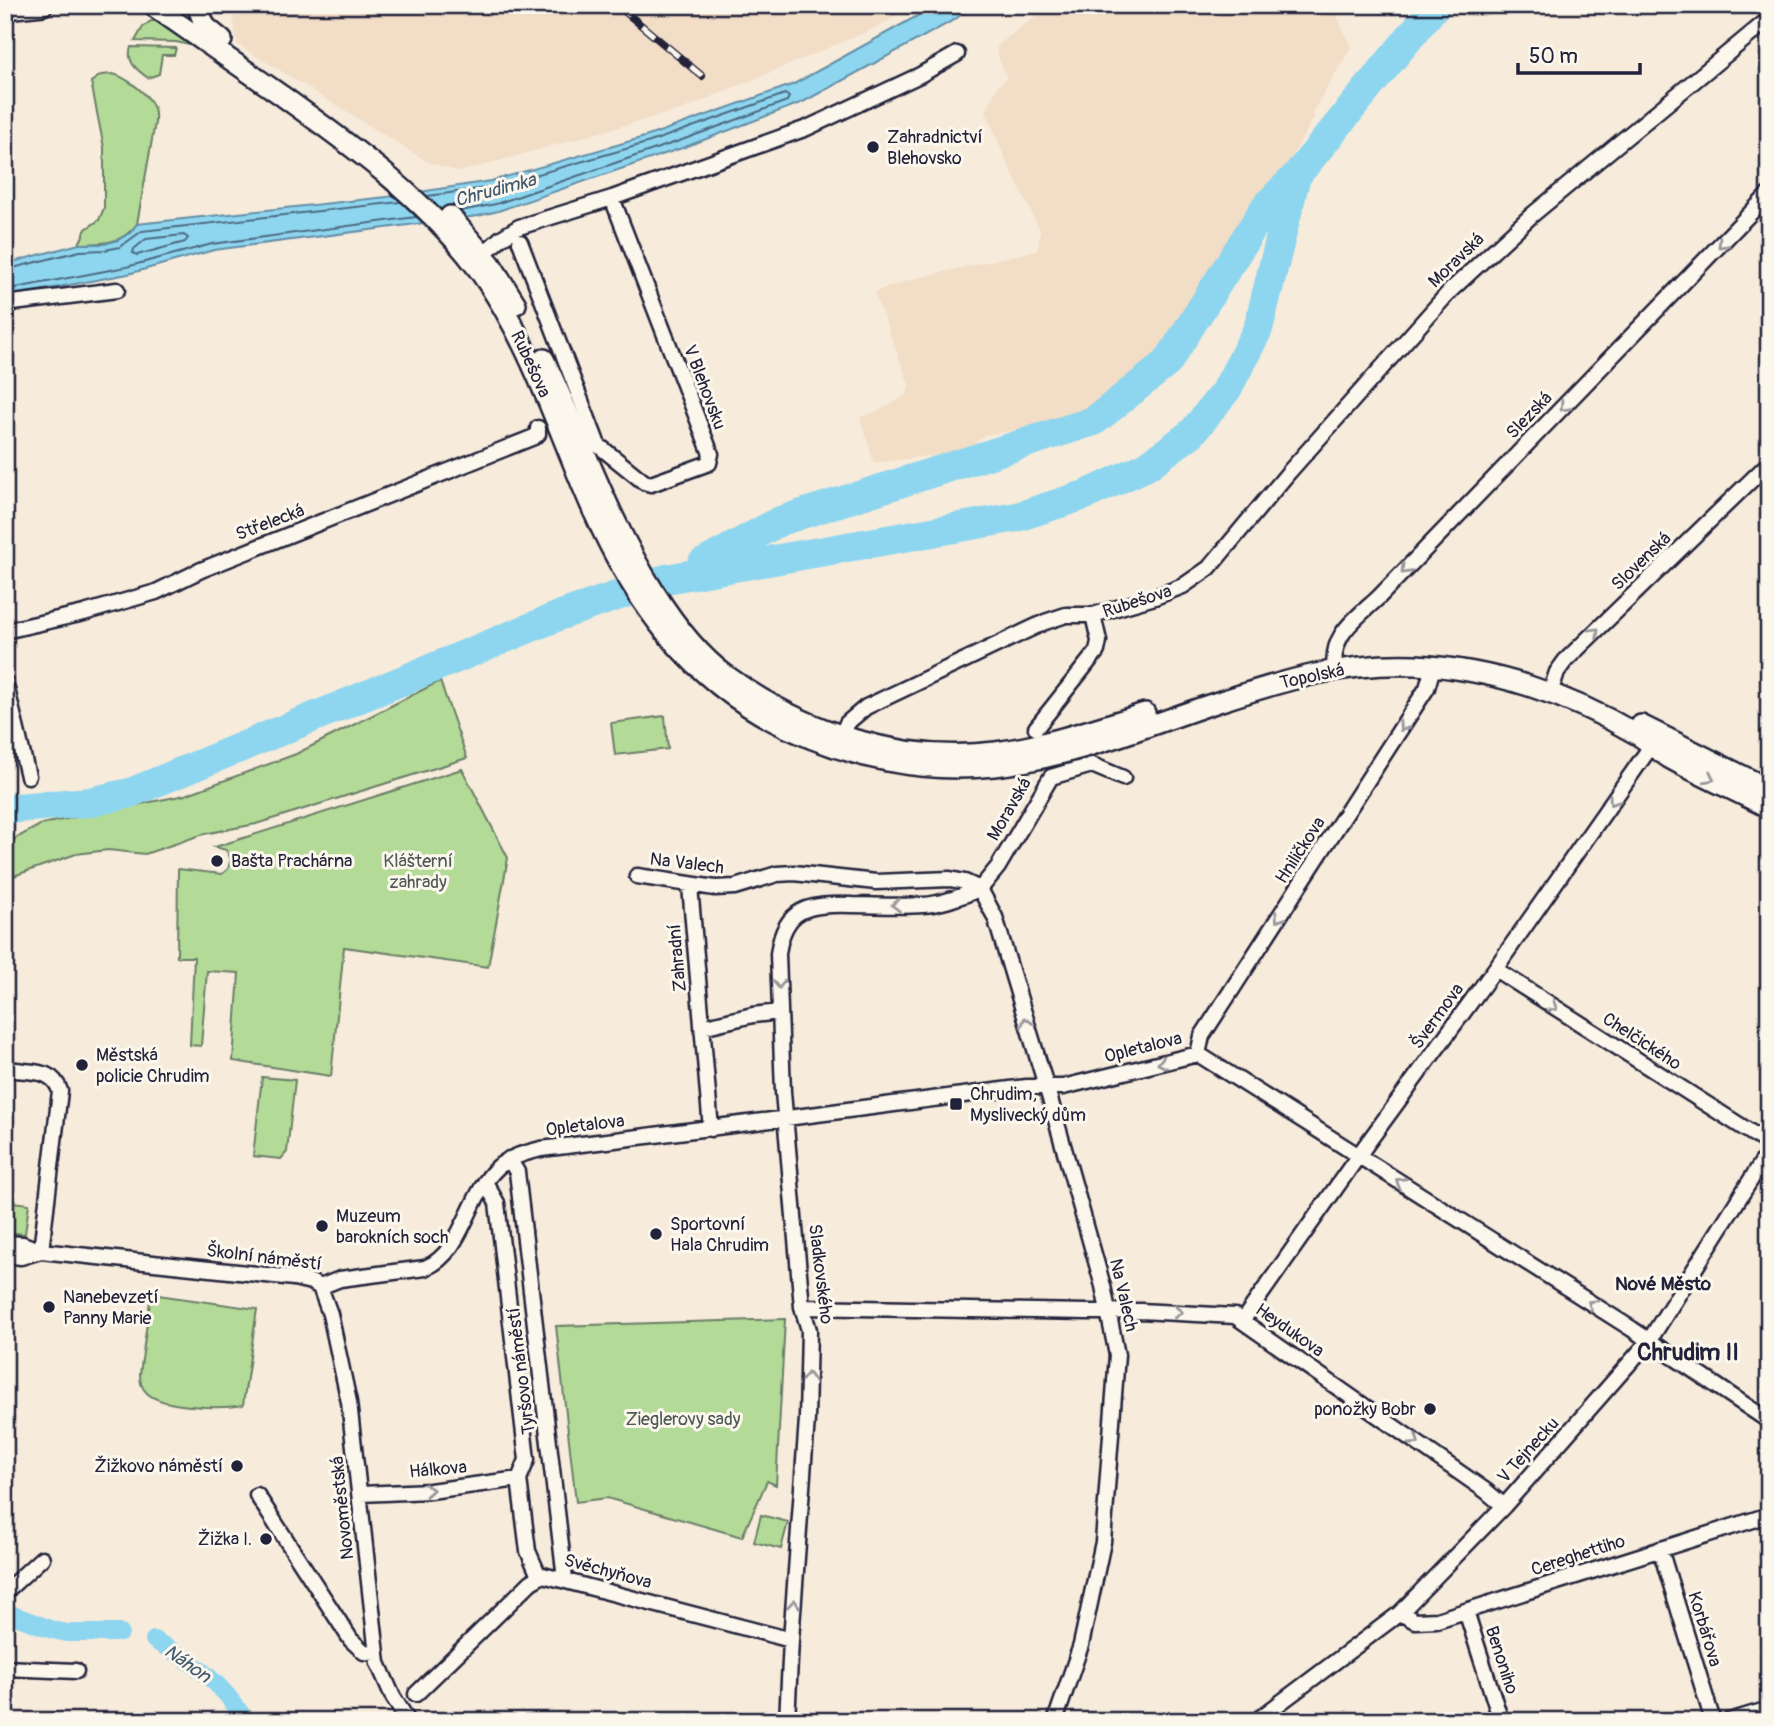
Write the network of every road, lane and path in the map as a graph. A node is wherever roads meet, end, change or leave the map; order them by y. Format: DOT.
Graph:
graph roads {
  1 [pos="16,5"];
  2 [pos="43,5"];
  3 [pos="178,5"];
  4 [pos="197,5"];
  5 [pos="152,7"];
  6 [pos="5,9"];
  7 [pos="1769,19"];
  8 [pos="957,54"];
  9 [pos="400,179"];
  10 [pos="1769,194"];
  11 [pos="612,198"];
  12 [pos="520,242"];
  13 [pos="478,258"];
  14 [pos="117,290"];
  15 [pos="5,304"];
  16 [pos="538,428"];
  17 [pos="1769,463"];
  18 [pos="1209,568"];
  19 [pos="1093,615"];
  20 [pos="5,631"];
  21 [pos="1334,665"];
  22 [pos="1433,667"];
  23 [pos="5,681"];
  24 [pos="1551,689"];
  25 [pos="1036,729"];
  26 [pos="1655,740"];
  27 [pos="839,741"];
  28 [pos="28,776"];
  29 [pos="1123,778"];
  30 [pos="1769,789"];
  31 [pos="1769,808"];
  32 [pos="637,876"];
  33 [pos="690,886"];
  34 [pos="980,889"];
  35 [pos="1495,970"];
  36 [pos="780,1013"];
  37 [pos="702,1027"];
  38 [pos="1198,1054"];
  39 [pos="5,1068"];
  40 [pos="1046,1087"];
  41 [pos="785,1118"];
  42 [pos="711,1129"];
  43 [pos="1769,1144"];
  44 [pos="1769,1151"];
  45 [pos="1359,1155"];
  46 [pos="509,1159"];
  47 [pos="485,1182"];
  48 [pos="5,1243"];
  49 [pos="41,1251"];
  50 [pos="5,1255"];
  51 [pos="320,1287"];
  52 [pos="802,1307"];
  53 [pos="1110,1311"];
  54 [pos="1243,1320"];
  55 [pos="1649,1341"];
  56 [pos="1769,1421"];
  57 [pos="519,1479"];
  58 [pos="360,1494"];
  59 [pos="257,1495"];
  60 [pos="1504,1506"];
  61 [pos="1769,1515"];
  62 [pos="1660,1549"];
  63 [pos="42,1558"];
  64 [pos="539,1576"];
  65 [pos="565,1579"];
  66 [pos="5,1592"];
  67 [pos="1466,1611"];
  68 [pos="1400,1613"];
  69 [pos="791,1640"];
  70 [pos="376,1653"];
  71 [pos="5,1668"];
  72 [pos="76,1671"];
  73 [pos="416,1694"];
  74 [pos="1769,1709"];
  75 [pos="408,1721"];
  76 [pos="787,1721"];
  77 [pos="1055,1721"];
  78 [pos="1256,1721"];
  79 [pos="1501,1721"];
  80 [pos="1713,1721"];
  81 [pos="1729,1721"];
  1 -- 6 [label="street"];
  2 -- 6 [label="street"];
  3 -- 5 [label="street"];
  4 -- 9 [label="street, Rubešova"];
  5 -- 9 [label="street, Rubešova"];
  7 -- 18 [label="street, Moravská"];
  8 -- 11 [label="street"];
  9 -- 13 [label="street, Rubešova"];
  10 -- 21 [label="street, Slezská, one-way"];
  11 -- 12 [label="street, V Blehovsku"];
  11 -- 13 [label="street"];
  13 -- 27 [label="street, Rubešova"];
  14 -- 15 [label="street"];
  16 -- 20 [label="street, Střelecká"];
  24 -- 17 [label="street, Slovenská, one-way"];
  18 -- 19 [label="street, Rubešova"];
  19 -- 25 [label="street"];
  19 -- 27 [label="street, Rubešova"];
  21 -- 22 [label="street, Topolská"];
  21 -- 24 [label="street, Topolská"];
  21 -- 27 [label="street, Topolská"];
  22 -- 24 [label="street, Topolská"];
  22 -- 38 [label="street, Hniličkova, one-way"];
  23 -- 28 [label="street"];
  24 -- 26 [label="street, Topolská"];
  26 -- 30 [label="street, Topolská"];
  26 -- 31 [label="street, Topolská, one-way"];
  26 -- 35 [label="street, Švermova, one-way"];
  29 -- 34 [label="street, Moravská"];
  32 -- 33 [label="street, Na Valech"];
  33 -- 34 [label="street, Na Valech"];
  33 -- 37 [label="street, Zahradní"];
  34 -- 36 [label="street, Sladkovského, one-way"];
  40 -- 34 [label="street, Na Valech, one-way"];
  35 -- 43 [label="street, Chelčického, one-way"];
  35 -- 45 [label="street, Švermova"];
  36 -- 37 [label="street"];
  36 -- 41 [label="street, Sladkovského"];
  37 -- 42 [label="street, Zahradní"];
  38 -- 40 [label="street, Opletalova, one-way"];
  38 -- 45 [label="street, Opletalova"];
  39 -- 49 [label="street"];
  40 -- 41 [label="street, Opletalova"];
  40 -- 53 [label="street, Na Valech"];
  41 -- 42 [label="street, Opletalova"];
  41 -- 52 [label="street, Sladkovského"];
  42 -- 46 [label="street, Opletalova"];
  44 -- 55 [label="street, V Tejnecku"];
  45 -- 54 [label="street, Švermova"];
  55 -- 45 [label="street, Opletalova, one-way"];
  46 -- 47 [label="street, Školní náměstí"];
  46 -- 65 [label="street, Tyršovo náměstí"];
  47 -- 51 [label="street, Školní náměstí"];
  47 -- 57 [label="street, Tyršovo náměstí"];
  48 -- 49 [label="street, Školní náměstí"];
  49 -- 50 [label="street, Školní náměstí"];
  49 -- 51 [label="street, Školní náměstí"];
  51 -- 58 [label="street, Novoměstská"];
  52 -- 53 [label="street, Heydukova"];
  69 -- 52 [label="street, Sladkovského, one-way"];
  53 -- 54 [label="street, Heydukova, one-way"];
  53 -- 77 [label="street, Na Valech"];
  54 -- 60 [label="street, Heydukova, one-way"];
  55 -- 56 [label="street, Opletalova"];
  55 -- 60 [label="street, V Tejnecku"];
  58 -- 57 [label="street, Hálkova, one-way"];
  57 -- 64 [label="street, Tyršovo náměstí"];
  58 -- 70 [label="street, Novoměstská"];
  59 -- 70 [label="street"];
  60 -- 68 [label="street, V Tejnecku"];
  61 -- 62 [label="street, Cereghettiho"];
  62 -- 67 [label="street, Cereghettiho"];
  62 -- 80 [label="street, Korbářova"];
  63 -- 66 [label="street"];
  64 -- 65 [label="street, Svěchyňova"];
  64 -- 73 [label="street, Svěchyňova"];
  65 -- 69 [label="street, Svěchyňova"];
  67 -- 68 [label="street, Cereghettiho"];
  67 -- 79 [label="street, Benoniho"];
  68 -- 78 [label="street, V Tejnecku"];
  69 -- 76 [label="street, Sladkovského"];
  70 -- 75 [label="street, Novoměstská"];
  71 -- 72 [label="street"];
  74 -- 81 [label="street"];
}
